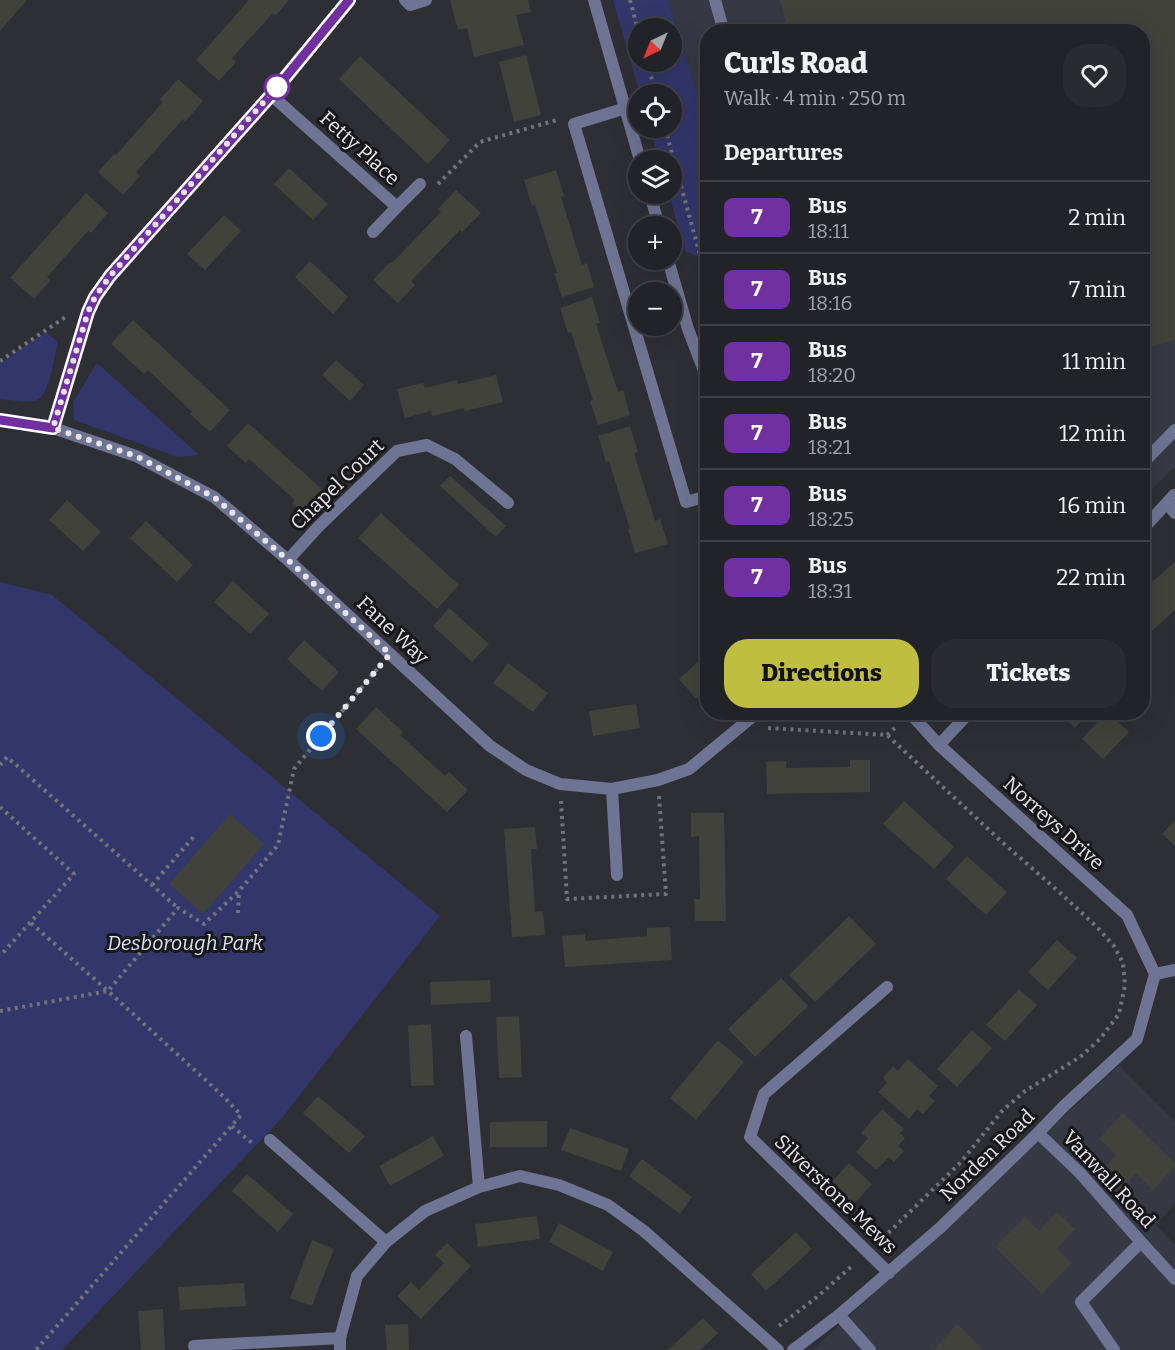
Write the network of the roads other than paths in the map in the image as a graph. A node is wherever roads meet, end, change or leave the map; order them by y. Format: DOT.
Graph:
graph roads {
  1 [pos="349,0"];
  2 [pos="405,0"];
  3 [pos="426,0"];
  4 [pos="594,0"];
  5 [pos="715,0"];
  6 [pos="722,24"];
  7 [pos="271,95"];
  8 [pos="626,108"];
  9 [pos="637,150"];
  10 [pos="420,184"];
  11 [pos="397,207"];
  12 [pos="373,232"];
  13 [pos="671,270"];
  14 [pos="700,360"];
  15 [pos="0,420"];
  16 [pos="53,428"];
  17 [pos="1175,430"];
  18 [pos="1150,456"];
  19 [pos="700,498"];
  20 [pos="508,503"];
  21 [pos="1172,504"];
  22 [pos="1150,523"];
  23 [pos="288,560"];
  24 [pos="749,720"];
  25 [pos="916,720"];
  26 [pos="962,720"];
  27 [pos="939,745"];
  28 [pos="612,789"];
  29 [pos="617,875"];
  30 [pos="1175,970"];
  31 [pos="1155,974"];
  32 [pos="886,987"];
  33 [pos="466,1036"];
  34 [pos="1038,1133"];
  35 [pos="270,1140"];
  36 [pos="479,1187"];
  37 [pos="386,1242"];
  38 [pos="1141,1242"];
  39 [pos="889,1273"];
  40 [pos="1175,1279"];
  41 [pos="839,1315"];
  42 [pos="340,1344"];
  43 [pos="194,1346"];
  44 [pos="778,1350"];
  45 [pos="793,1350"];
  46 [pos="870,1350"];
  47 [pos="1114,1350"];
  1 -- 7 [label="street"];
  2 -- 3 [label="street"];
  4 -- 8 [label="street"];
  5 -- 6 [label="street"];
  7 -- 11 [label="street, Fetty Place"];
  7 -- 16 [label="street"];
  8 -- 9 [label="street"];
  8 -- 19 [label="street"];
  10 -- 11 [label="street"];
  11 -- 12 [label="street, Fetty Place"];
  13 -- 14 [label="street"];
  15 -- 16 [label="street, Fane Way"];
  16 -- 23 [label="street, Fane Way"];
  17 -- 18 [label="street"];
  20 -- 23 [label="street, Chapel Court"];
  21 -- 22 [label="street"];
  23 -- 28 [label="street, Fane Way"];
  24 -- 28 [label="street, Fane Way"];
  25 -- 27 [label="street, Norreys Drive"];
  26 -- 27 [label="street"];
  27 -- 31 [label="street, Norreys Drive"];
  28 -- 29 [label="street"];
  30 -- 31 [label="street"];
  31 -- 34 [label="street, Norden Road"];
  32 -- 39 [label="street, Silverstone Mews"];
  33 -- 36 [label="street"];
  34 -- 38 [label="street, Vanwall Road"];
  34 -- 39 [label="street, Norden Road"];
  35 -- 37 [label="street"];
  36 -- 37 [label="street"];
  36 -- 44 [label="street"];
  37 -- 42 [label="street"];
  38 -- 40 [label="street, Vanwall Road"];
  38 -- 47 [label="street"];
  39 -- 41 [label="street, Norden Road"];
  41 -- 45 [label="street, Norden Road"];
  41 -- 46 [label="street"];
  42 -- 43 [label="street"];
}
